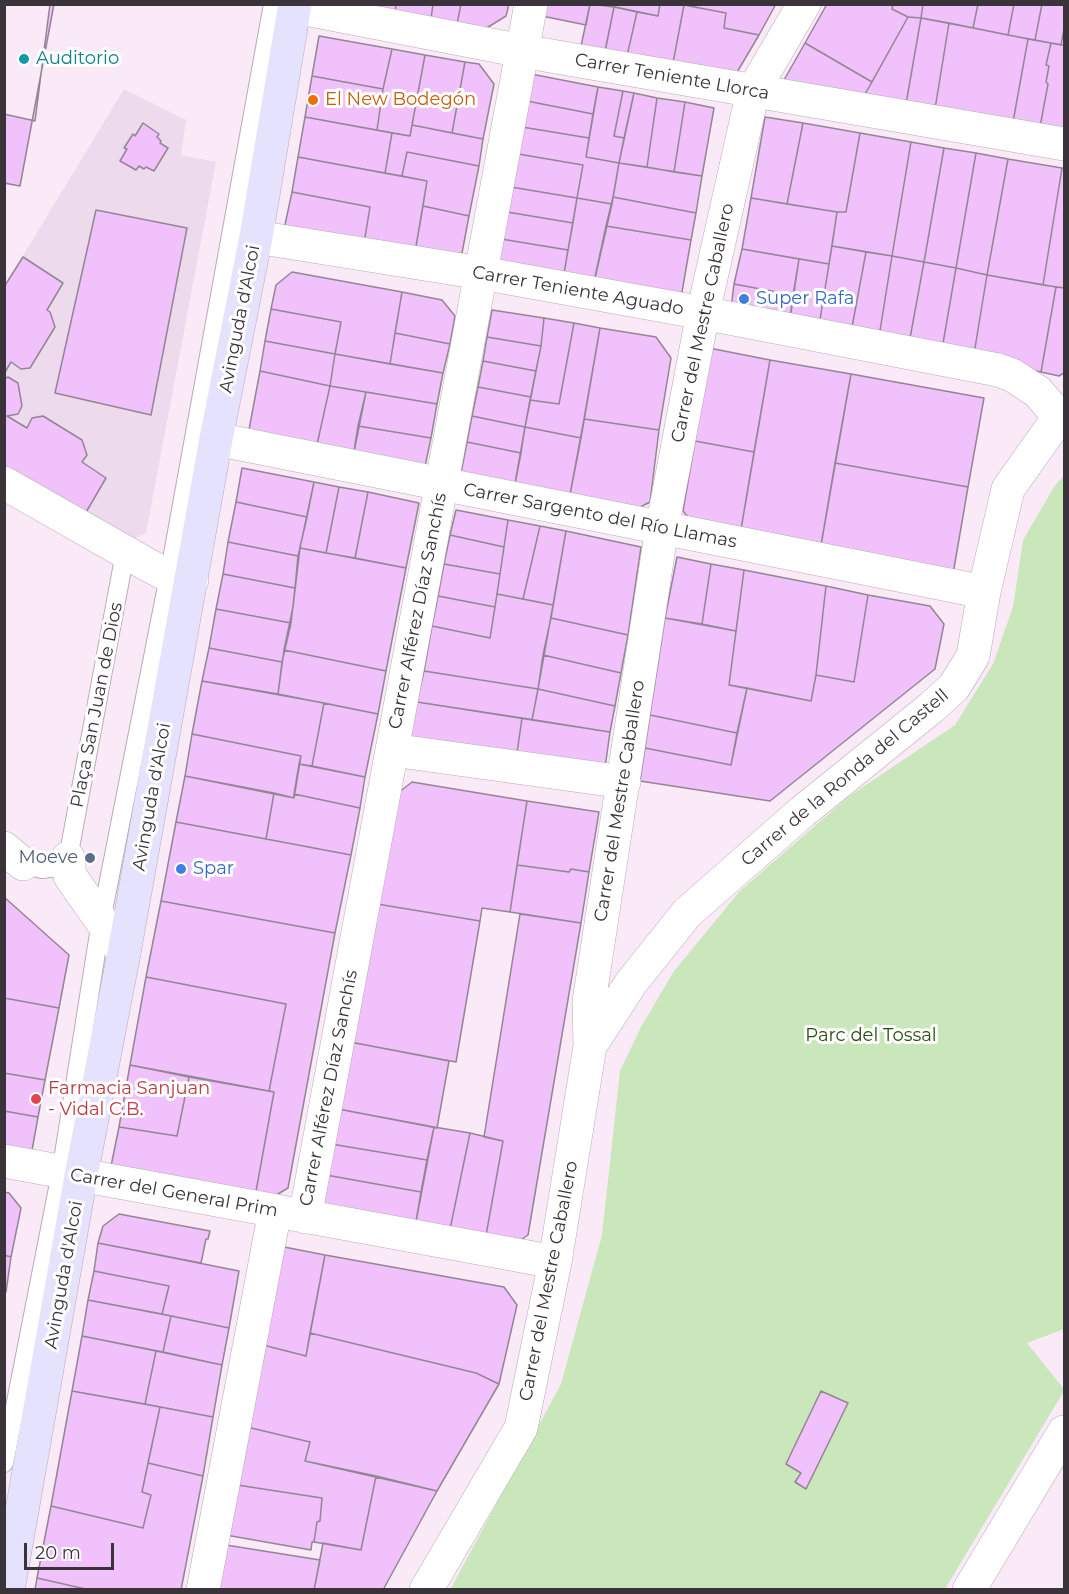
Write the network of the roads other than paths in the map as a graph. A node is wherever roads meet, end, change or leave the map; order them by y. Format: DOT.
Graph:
graph roads {
  1 [pos="531,4"];
  2 [pos="804,4"];
  3 [pos="286,5"];
  4 [pos="522,51"];
  5 [pos="753,91"];
  6 [pos="1065,144"];
  7 [pos="256,237"];
  8 [pos="481,273"];
  9 [pos="703,313"];
  10 [pos="1062,416"];
  11 [pos="216,440"];
  12 [pos="4,483"];
  13 [pos="442,484"];
  14 [pos="662,528"];
  15 [pos="125,552"];
  16 [pos="180,578"];
  17 [pos="984,592"];
  18 [pos="392,750"];
  19 [pos="624,783"];
  20 [pos="14,856"];
  21 [pos="68,858"];
  22 [pos="101,921"];
  23 [pos="124,953"];
  24 [pos="591,1046"];
  25 [pos="4,1161"];
  26 [pos="71,1174"];
  27 [pos="290,1214"];
  28 [pos="555,1262"];
  29 [pos="1065,1432"];
  30 [pos="4,1463"];
  31 [pos="8,1590"];
  32 [pos="203,1590"];
  33 [pos="426,1590"];
  34 [pos="969,1590"];
  1 -- 4 [label="street, Carrer Alférez Díaz Sanchís"];
  2 -- 5 [label="street, Carrer del Mestre Caballero"];
  3 -- 4 [label="street, Carrer Teniente Llorca"];
  3 -- 7 [label="main road, Avinguda d'Alcoi"];
  3 -- 16 [label="lane, Avinguda d'Alcoi"];
  4 -- 5 [label="street, Carrer Teniente Llorca"];
  4 -- 8 [label="street, Carrer Alférez Díaz Sanchís"];
  5 -- 6 [label="street, Carrer Teniente Llorca"];
  5 -- 9 [label="street, Carrer del Mestre Caballero"];
  7 -- 8 [label="street, Carrer Teniente Aguado"];
  7 -- 11 [label="main road, Avinguda d'Alcoi"];
  8 -- 9 [label="street, Carrer Teniente Aguado"];
  8 -- 13 [label="street, Carrer Alférez Díaz Sanchís"];
  9 -- 10 [label="street, Carrer Teniente Aguado"];
  9 -- 14 [label="street, Carrer del Mestre Caballero"];
  10 -- 17 [label="street, Carrer de la Ronda del Castell"];
  11 -- 13 [label="street, Carrer Sargento del Río Llamas"];
  11 -- 16 [label="main road, Avinguda d'Alcoi"];
  12 -- 15 [label="street"];
  13 -- 14 [label="street, Carrer Sargento del Río Llamas"];
  13 -- 18 [label="street, Carrer Alférez Díaz Sanchís"];
  14 -- 17 [label="street, Carrer Sargento del Río Llamas"];
  14 -- 19 [label="street, Carrer del Mestre Caballero"];
  15 -- 16 [label="street"];
  15 -- 21 [label="lane, Plaça San Juan de Dios"];
  16 -- 22 [label="lane, Avinguda d'Alcoi"];
  16 -- 23 [label="main road, Avinguda d'Alcoi"];
  17 -- 24 [label="street, Carrer de la Ronda del Castell"];
  18 -- 19 [label="street"];
  18 -- 27 [label="street, Carrer Alférez Díaz Sanchís"];
  19 -- 24 [label="street, Carrer del Mestre Caballero"];
  20 -- 21 [label="lane"];
  21 -- 22 [label="street, Plaça San Juan de Dios"];
  22 -- 23 [label="street, Plaça San Juan de Dios"];
  22 -- 26 [label="lane, Avinguda d'Alcoi"];
  23 -- 26 [label="main road, Avinguda d'Alcoi"];
  24 -- 28 [label="street, Carrer del Mestre Caballero"];
  25 -- 26 [label="street, Carrer del General Prim"];
  26 -- 27 [label="street, Carrer del General Prim"];
  26 -- 30 [label="lane, Avinguda d'Alcoi"];
  26 -- 31 [label="main road, Avinguda d'Alcoi"];
  27 -- 28 [label="street, Carrer del General Prim"];
  27 -- 32 [label="street, Carrer Alférez Díaz Sanchís"];
  28 -- 33 [label="street, Carrer del Mestre Caballero"];
  29 -- 34 [label="street"];
}
